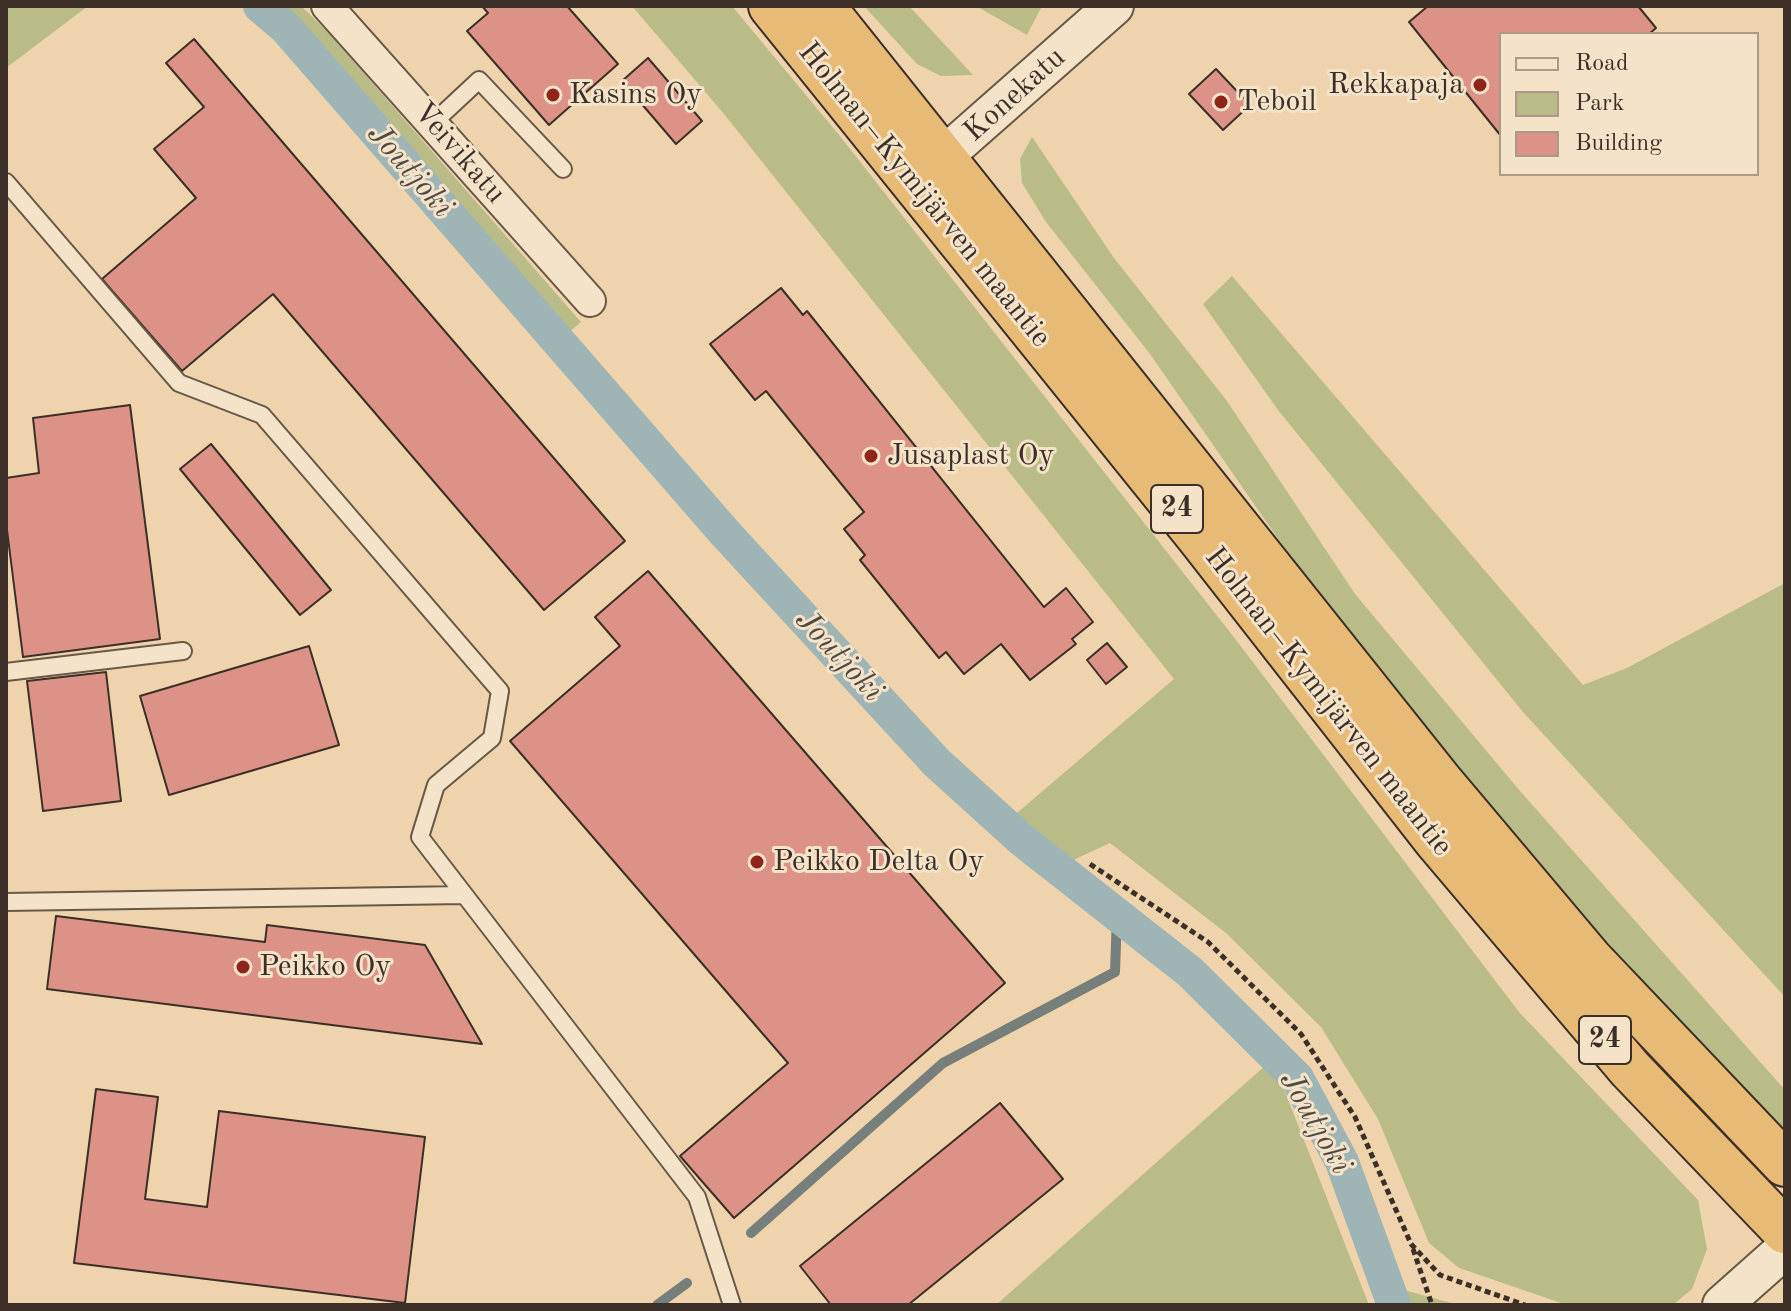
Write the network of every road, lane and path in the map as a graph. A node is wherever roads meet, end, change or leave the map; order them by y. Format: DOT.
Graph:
graph roads {
  1 [pos="327,6"];
  2 [pos="771,6"];
  3 [pos="822,6"];
  4 [pos="1114,6"];
  5 [pos="433,123"];
  6 [pos="563,169"];
  7 [pos="929,170"];
  8 [pos="6,182"];
  9 [pos="590,301"];
  10 [pos="183,651"];
  11 [pos="6,672"];
  12 [pos="1090,864"];
  13 [pos="464,895"];
  14 [pos="6,902"];
  15 [pos="1785,1164"];
  16 [pos="1785,1231"];
  17 [pos="1411,1244"];
  18 [pos="1785,1249"];
  19 [pos="732,1305"];
  20 [pos="1432,1305"];
  21 [pos="1525,1305"];
  22 [pos="1722,1305"];
  1 -- 5 [label="street, Veivikatu"];
  2 -- 7 [label="highway, Holman–Kymijärven maantie / 24"];
  3 -- 7 [label="highway, Holman–Kymijärven maantie / 24"];
  4 -- 7 [label="street, Konekatu"];
  5 -- 6 [label="lane"];
  5 -- 9 [label="street, Veivikatu"];
  7 -- 15 [label="highway, Holman–Kymijärven maantie / 24"];
  7 -- 16 [label="highway, Holman–Kymijärven maantie / 24"];
  8 -- 13 [label="lane"];
  10 -- 11 [label="lane"];
  12 -- 17 [label="path"];
  13 -- 14 [label="lane"];
  13 -- 19 [label="lane"];
  17 -- 20 [label="path"];
  17 -- 21 [label="path"];
  18 -- 22 [label="street"];
}
